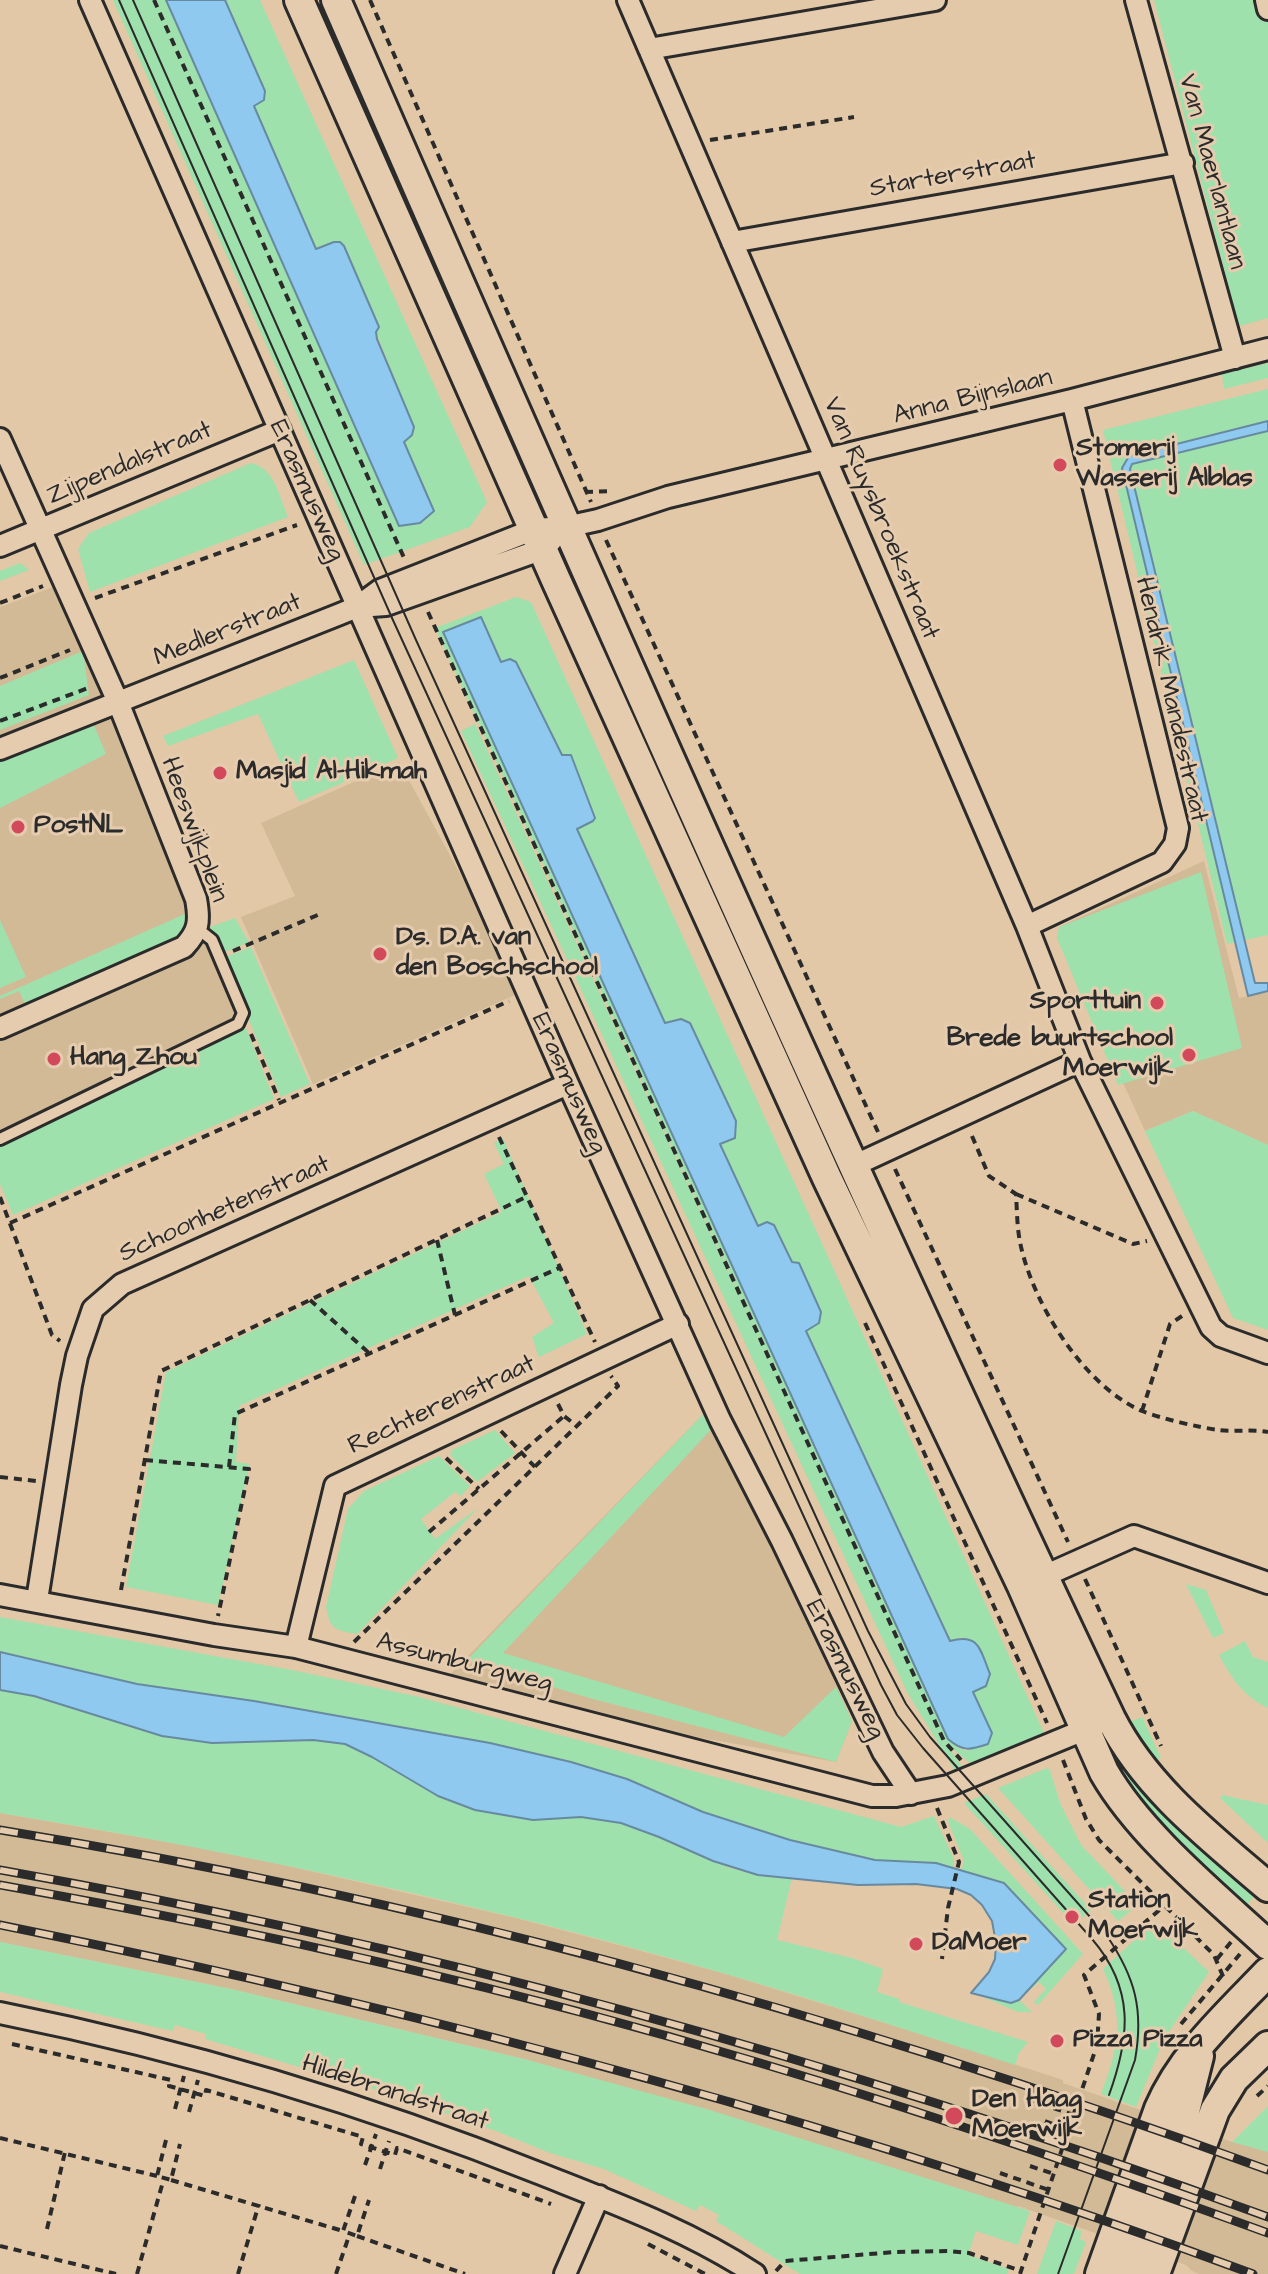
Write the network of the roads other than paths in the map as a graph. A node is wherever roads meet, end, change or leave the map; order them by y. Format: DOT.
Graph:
graph roads {
  1 [pos="90,0"];
  2 [pos="299,0"];
  3 [pos="336,0"];
  4 [pos="628,0"];
  5 [pos="935,0"];
  6 [pos="1136,0"];
  7 [pos="1266,0"];
  8 [pos="1268,9"];
  9 [pos="649,49"];
  10 [pos="1183,163"];
  11 [pos="732,242"];
  12 [pos="1268,349"];
  13 [pos="1235,358"];
  14 [pos="1072,400"];
  15 [pos="280,430"];
  16 [pos="0,439"];
  17 [pos="826,460"];
  18 [pos="566,527"];
  19 [pos="42,529"];
  20 [pos="539,539"];
  21 [pos="0,546"];
  22 [pos="357,607"];
  23 [pos="118,702"];
  24 [pos="0,749"];
  25 [pos="1027,926"];
  26 [pos="198,929"];
  27 [pos="0,1028"];
  28 [pos="1080,1061"];
  29 [pos="568,1084"];
  30 [pos="0,1139"];
  31 [pos="853,1166"];
  32 [pos="678,1324"];
  33 [pos="1268,1353"];
  34 [pos="1032,1581"];
  35 [pos="1268,1583"];
  36 [pos="0,1595"];
  37 [pos="37,1600"];
  38 [pos="296,1647"];
  39 [pos="1098,1724"];
  40 [pos="920,1793"];
  41 [pos="1268,1887"];
  42 [pos="1268,1945"];
  43 [pos="1268,1972"];
  44 [pos="0,2013"];
  45 [pos="1205,2040"];
  46 [pos="1268,2046"];
  47 [pos="1241,2071"];
  48 [pos="1183,2119"];
  49 [pos="599,2196"];
  50 [pos="565,2274"];
  51 [pos="755,2274"];
  52 [pos="1100,2274"];
  53 [pos="1127,2274"];
  54 [pos="1155,2274"];
  1 -- 15 [label="street, Erasmusweg"];
  2 -- 20 [label="main road"];
  3 -- 18 [label="main road"];
  4 -- 9 [label="street, Van Ruysbroekstraat"];
  5 -- 9 [label="street"];
  6 -- 10 [label="street, Van Maerlantlaan"];
  7 -- 8 [label="street"];
  9 -- 11 [label="street, Van Ruysbroekstraat"];
  10 -- 11 [label="street, Starterstraat"];
  10 -- 13 [label="street, Van Maerlantlaan"];
  11 -- 17 [label="street, Van Ruysbroekstraat"];
  12 -- 13 [label="street, Anna Bijnslaan"];
  13 -- 14 [label="street, Anna Bijnslaan"];
  14 -- 17 [label="street, Anna Bijnslaan"];
  14 -- 25 [label="street, Hendrik Mandestraat"];
  15 -- 19 [label="street, Zijpendalstraat"];
  15 -- 22 [label="street, Erasmusweg"];
  16 -- 19 [label="street, Heeswijkplein"];
  17 -- 18 [label="street, Anna Bijnslaan"];
  17 -- 25 [label="street, Van Ruysbroekstraat"];
  18 -- 20 [label="street, Medlerstraat"];
  18 -- 31 [label="main road"];
  19 -- 21 [label="street, Zijpendalstraat"];
  19 -- 23 [label="street, Heeswijkplein"];
  20 -- 22 [label="street, Medlerstraat"];
  20 -- 34 [label="main road"];
  22 -- 23 [label="street, Medlerstraat"];
  22 -- 29 [label="street, Erasmusweg"];
  23 -- 24 [label="street"];
  23 -- 26 [label="street, Heeswijkplein"];
  25 -- 28 [label="street, Van Ruysbroekstraat"];
  26 -- 27 [label="street, Heeswijkplein"];
  26 -- 30 [label="lane"];
  28 -- 31 [label="street"];
  28 -- 33 [label="street, Van Ruysbroekstraat"];
  29 -- 32 [label="street, Erasmusweg"];
  29 -- 37 [label="street, Schoonhetenstraat"];
  31 -- 34 [label="main road"];
  32 -- 38 [label="street, Rechterenstraat"];
  32 -- 40 [label="street, Erasmusweg"];
  34 -- 35 [label="street"];
  34 -- 39 [label="main road"];
  36 -- 37 [label="street, Assumburgweg"];
  37 -- 38 [label="street, Assumburgweg"];
  38 -- 40 [label="street, Assumburgweg"];
  39 -- 40 [label="street"];
  39 -- 41 [label="main road"];
  39 -- 42 [label="main road"];
  43 -- 45 [label="main road"];
  44 -- 49 [label="street, Hildebrandstraat"];
  45 -- 48 [label="main road"];
  45 -- 52 [label="main road"];
  46 -- 47 [label="main road"];
  47 -- 48 [label="main road"];
  47 -- 54 [label="main road"];
  48 -- 53 [label="main road"];
  49 -- 50 [label="street"];
  49 -- 51 [label="street, Hildebrandstraat"];
}
